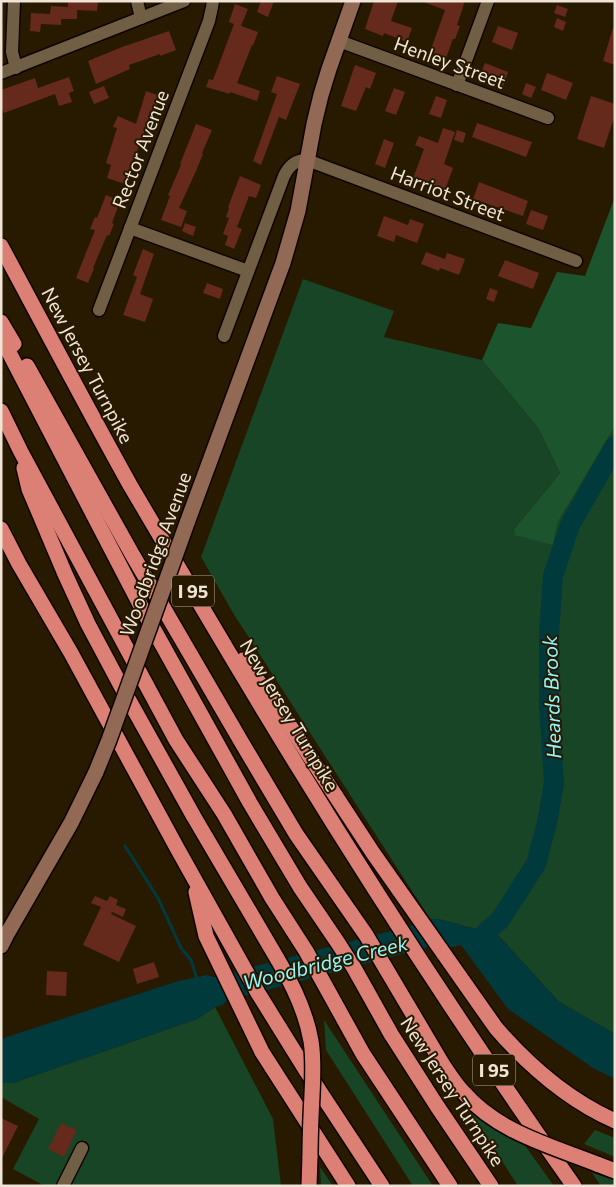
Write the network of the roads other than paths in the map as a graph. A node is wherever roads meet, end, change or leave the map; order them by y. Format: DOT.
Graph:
graph roads {
  1 [pos="14,1"];
  2 [pos="137,1"];
  3 [pos="184,1"];
  4 [pos="213,1"];
  5 [pos="353,1"];
  6 [pos="488,1"];
  7 [pos="142,18"];
  8 [pos="339,41"];
  9 [pos="16,68"];
  10 [pos="1,73"];
  11 [pos="457,84"];
  12 [pos="548,118"];
  13 [pos="307,160"];
  14 [pos="130,228"];
  15 [pos="1,246"];
  16 [pos="576,261"];
  17 [pos="248,272"];
  18 [pos="99,310"];
  19 [pos="1,322"];
  20 [pos="224,336"];
  21 [pos="1,337"];
  22 [pos="1,411"];
  23 [pos="21,452"];
  24 [pos="1,529"];
  25 [pos="190,586"];
  26 [pos="193,878"];
  27 [pos="1,946"];
  28 [pos="615,1121"];
  29 [pos="82,1148"];
  30 [pos="615,1170"];
  31 [pos="63,1186"];
  32 [pos="309,1186"];
  33 [pos="348,1186"];
  34 [pos="382,1186"];
  35 [pos="450,1186"];
  36 [pos="491,1186"];
  37 [pos="574,1186"];
  1 -- 9 [label="street"];
  2 -- 7 [label="street"];
  3 -- 7 [label="street"];
  4 -- 14 [label="street, Rector Avenue"];
  5 -- 8 [label="street, Woodbridge Avenue"];
  6 -- 11 [label="street"];
  7 -- 9 [label="street"];
  8 -- 11 [label="street, Henley Street"];
  8 -- 13 [label="street, Woodbridge Avenue"];
  9 -- 10 [label="street"];
  11 -- 12 [label="street, Henley Street"];
  13 -- 16 [label="street, Harriot Street"];
  13 -- 17 [label="street"];
  13 -- 27 [label="street, Woodbridge Avenue, bridge"];
  14 -- 17 [label="street"];
  14 -- 18 [label="street, Rector Avenue"];
  15 -- 25 [label="highway, New Jersey Turnpike / I 95"];
  17 -- 20 [label="street"];
  19 -- 30 [label="highway, bridge"];
  21 -- 36 [label="highway, New Jersey Turnpike / I 95"];
  22 -- 23 [label="highway"];
  23 -- 32 [label="highway, bridge"];
  23 -- 35 [label="highway"];
  24 -- 26 [label="highway"];
  25 -- 28 [label="highway"];
  25 -- 37 [label="highway, New Jersey Turnpike / I 95"];
  26 -- 33 [label="highway"];
  26 -- 34 [label="highway"];
  29 -- 31 [label="street"];
}
